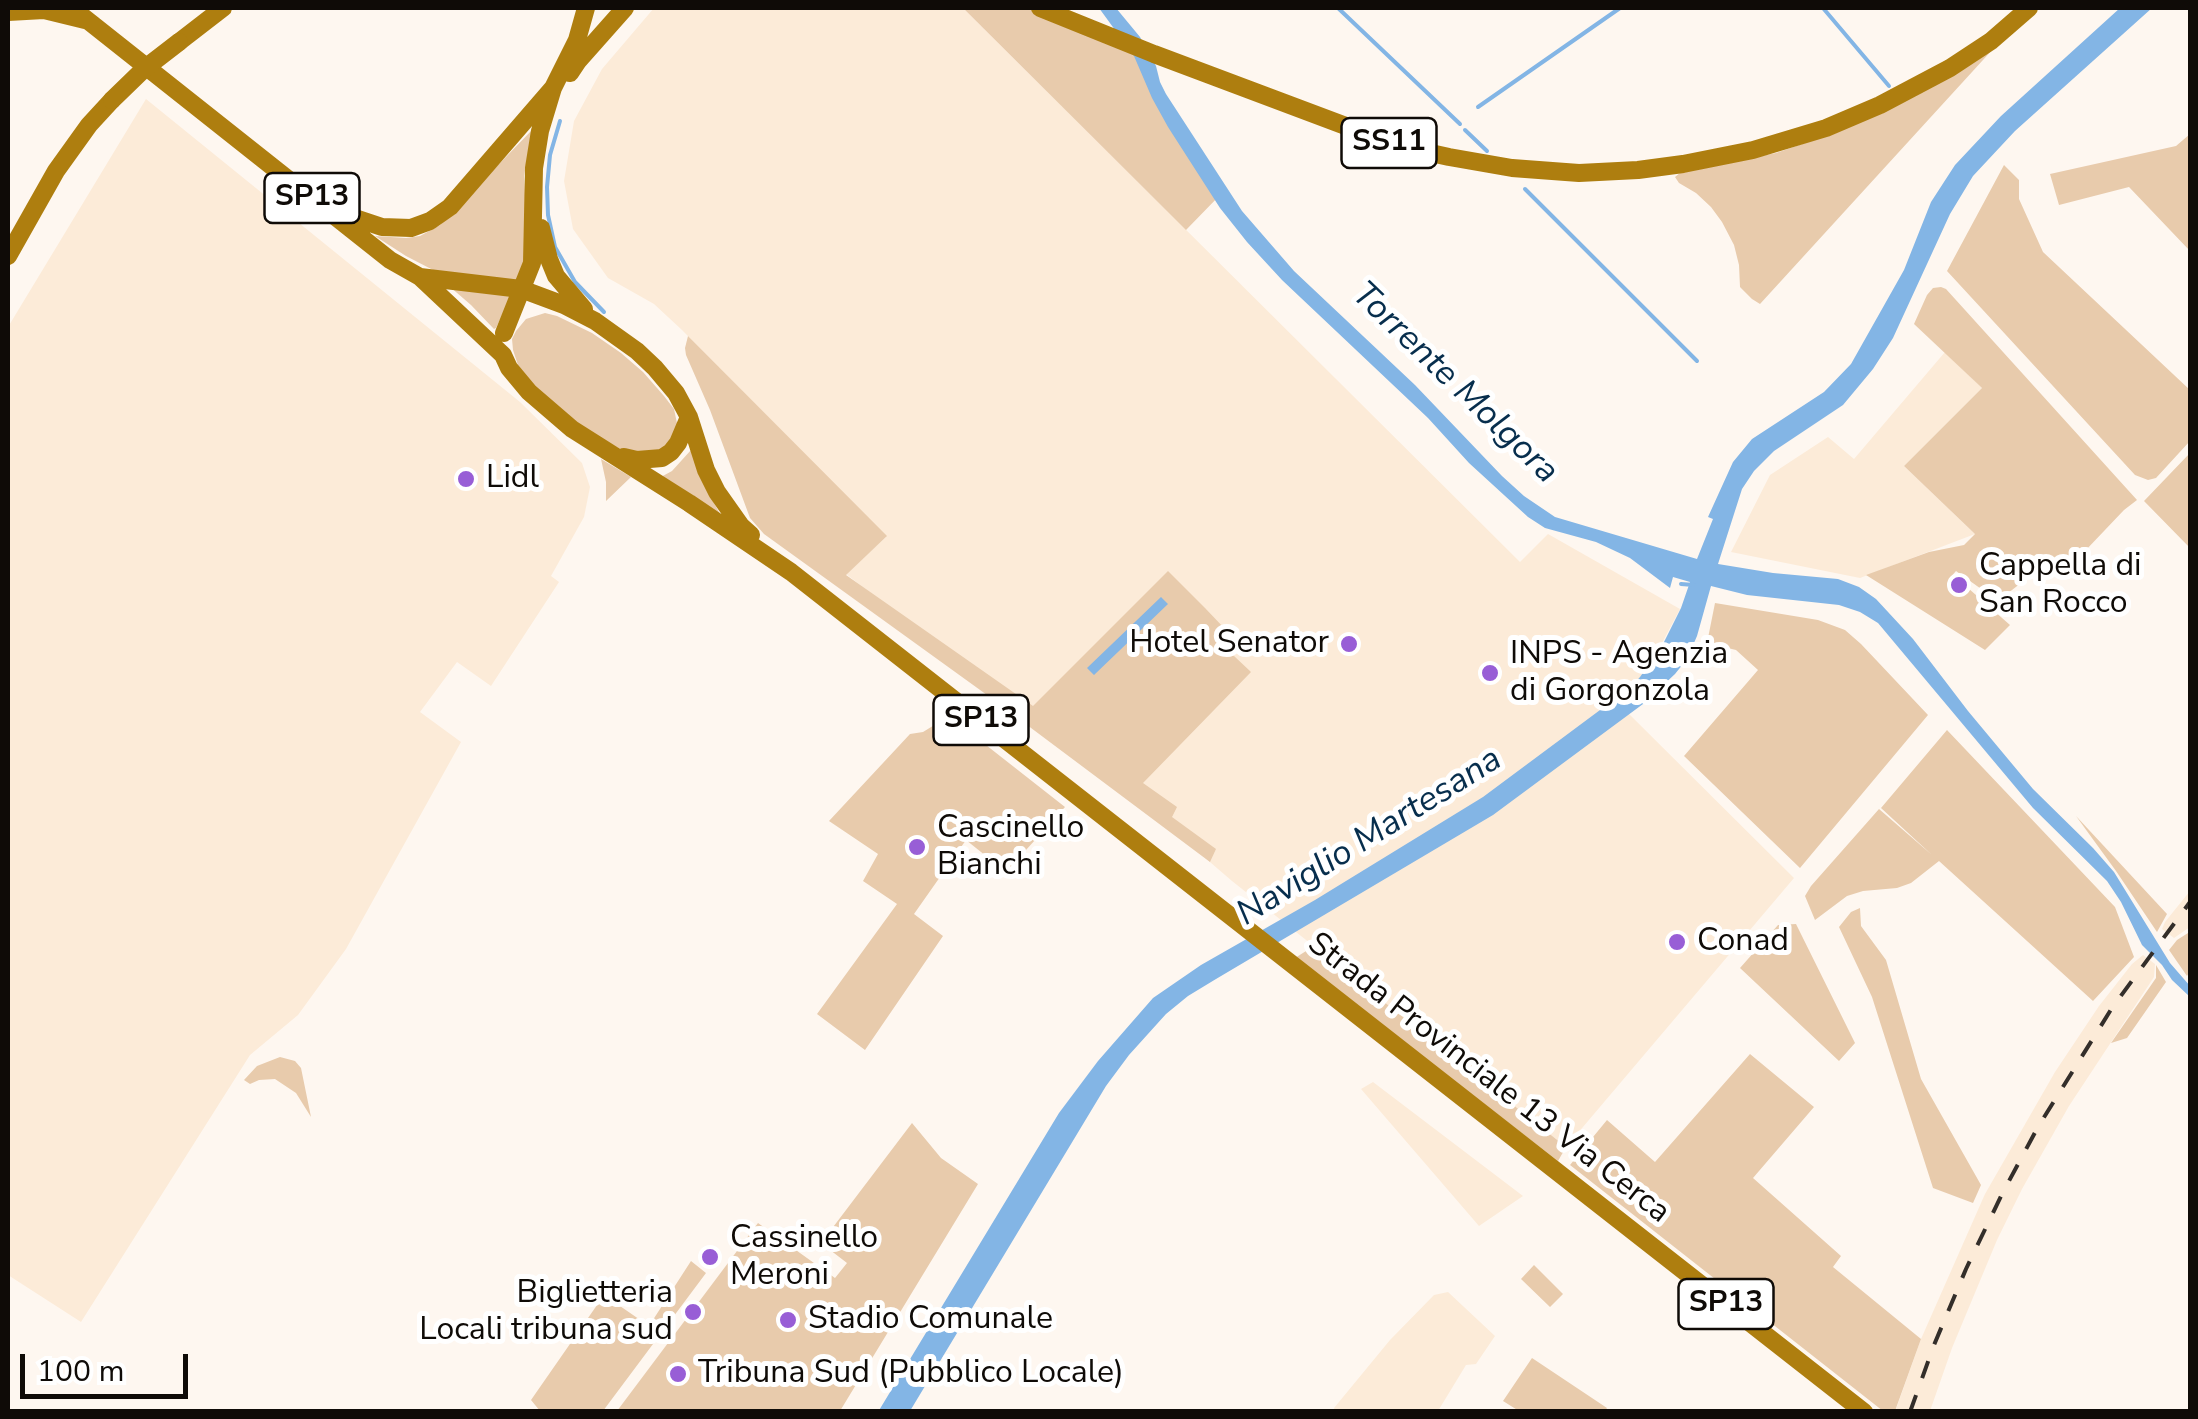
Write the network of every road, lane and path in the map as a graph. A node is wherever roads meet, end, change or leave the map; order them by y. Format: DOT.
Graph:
graph roads {
  1 [pos="72,8"];
  2 [pos="223,8"];
  3 [pos="586,8"];
  4 [pos="625,8"];
  5 [pos="1040,8"];
  6 [pos="2027,8"];
  7 [pos="8,12"];
  8 [pos="90,22"];
  9 [pos="553,88"];
  10 [pos="207,114"];
  11 [pos="544,116"];
  12 [pos="534,203"];
  13 [pos="8,256"];
  14 [pos="420,277"];
  15 [pos="521,289"];
  16 [pos="564,304"];
  17 [pos="595,321"];
  18 [pos="504,333"];
  19 [pos="503,356"];
  20 [pos="689,417"];
  21 [pos="614,454"];
  22 [pos="791,572"];
  23 [pos="1864,1412"];
  1 -- 8 [label="main road, Strada Provinciale 13 Via Cerca / SP13"];
  2 -- 13 [label="main road, bridge"];
  3 -- 9 [label="main road"];
  4 -- 11 [label="main road"];
  5 -- 6 [label="main road, SS11"];
  7 -- 8 [label="main road"];
  8 -- 10 [label="main road, Strada Provinciale 13 Via Cerca / SP13"];
  9 -- 10 [label="main road"];
  9 -- 11 [label="main road"];
  10 -- 14 [label="main road, Strada Provinciale 13 Via Cerca / SP13"];
  11 -- 12 [label="main road"];
  12 -- 15 [label="main road"];
  12 -- 17 [label="main road"];
  14 -- 15 [label="main road, Strada Provinciale 13 Via Cerca / SP13"];
  14 -- 19 [label="main road, Strada Provinciale 13 Via Cerca / SP13"];
  15 -- 16 [label="main road, Strada Provinciale 13 Via Cerca / SP13"];
  15 -- 18 [label="main road"];
  16 -- 17 [label="main road, Strada Provinciale 13 Via Cerca / SP13"];
  16 -- 18 [label="main road"];
  17 -- 20 [label="main road, Strada Provinciale 13 Via Cerca / SP13"];
  18 -- 19 [label="main road"];
  19 -- 21 [label="main road, Strada Provinciale 13 Via Cerca / SP13"];
  20 -- 21 [label="main road, SP13"];
  20 -- 22 [label="main road, Strada Provinciale 13 Via Cerca / SP13"];
  21 -- 22 [label="main road, Strada Provinciale 13 Via Cerca / SP13"];
  22 -- 23 [label="main road, Strada Provinciale 13 Via Cerca / SP13"];
}
